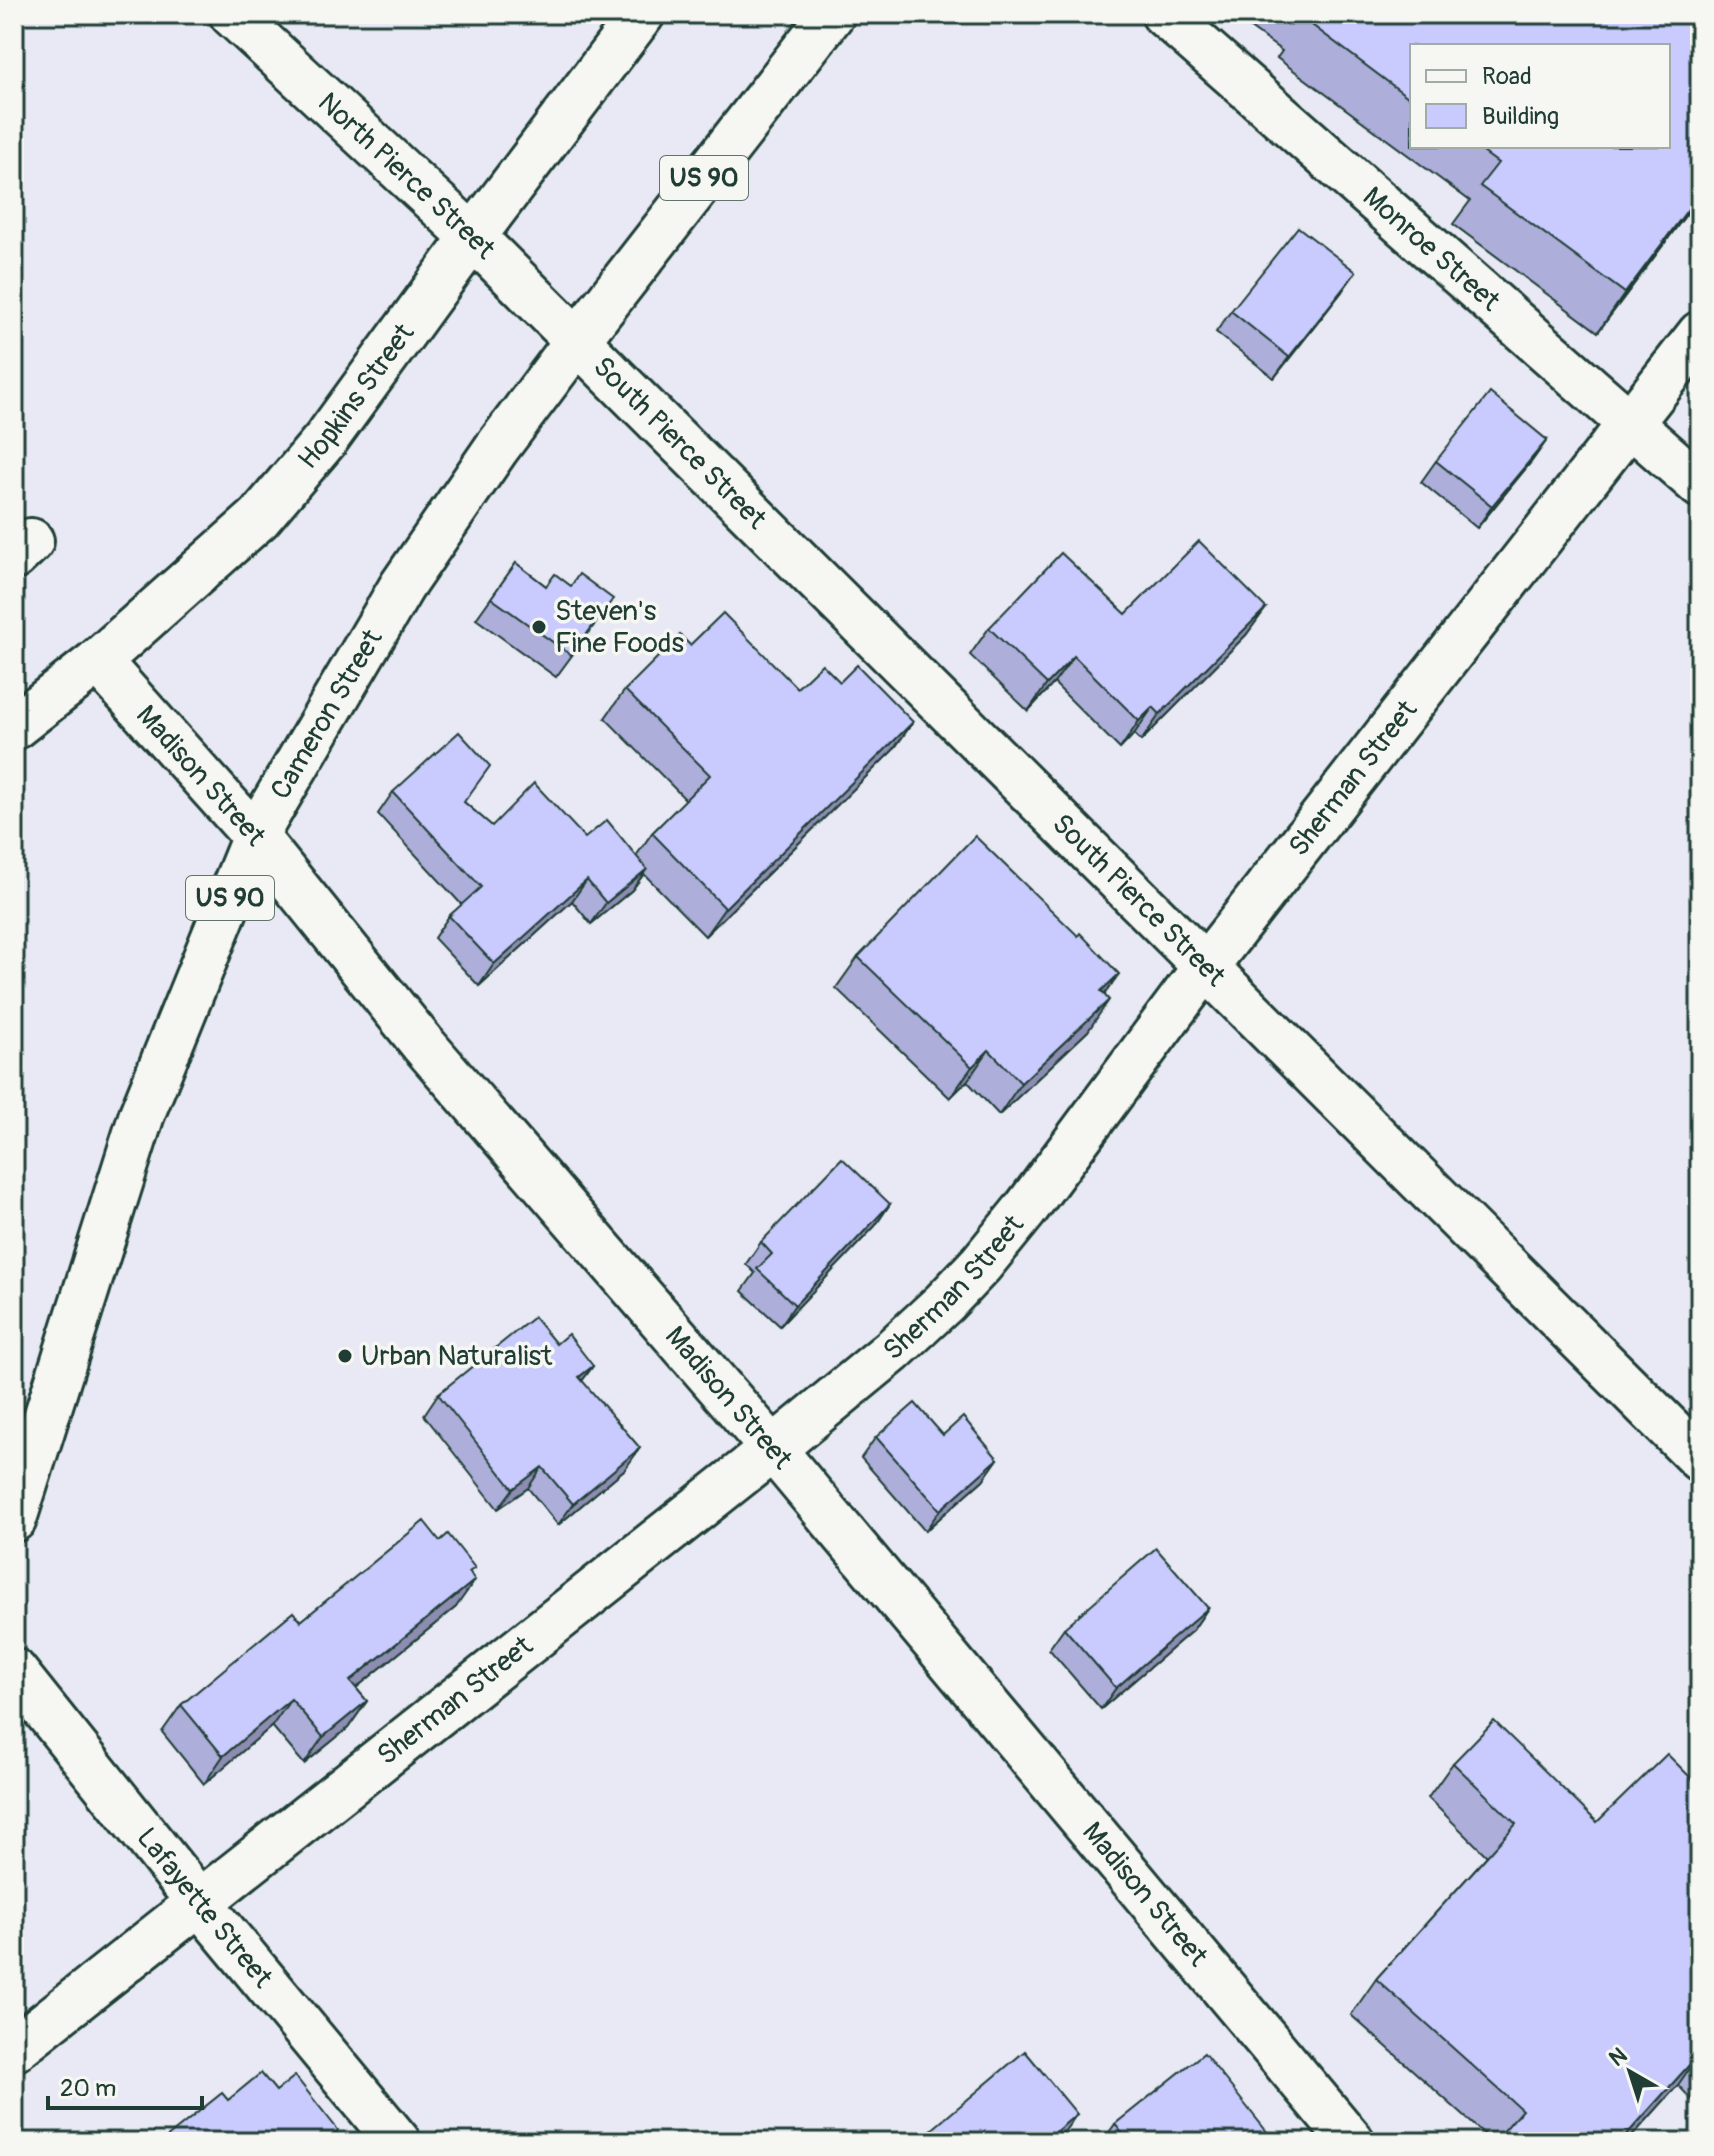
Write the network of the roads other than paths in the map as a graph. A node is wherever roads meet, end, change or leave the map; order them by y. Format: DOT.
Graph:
graph roads {
  1 [pos="232,14"];
  2 [pos="642,14"];
  3 [pos="832,14"];
  4 [pos="1164,14"];
  5 [pos="473,237"];
  6 [pos="1700,334"];
  7 [pos="577,341"];
  8 [pos="1630,423"];
  9 [pos="1700,485"];
  10 [pos="98,661"];
  11 [pos="14,727"];
  12 [pos="255,836"];
  13 [pos="1206,966"];
  14 [pos="773,1449"];
  15 [pos="1700,1459"];
  16 [pos="14,1519"];
  17 [pos="14,1671"];
  18 [pos="199,1902"];
  19 [pos="14,2049"];
  20 [pos="398,2142"];
  21 [pos="1352,2142"];
  1 -- 5 [label="street, North Pierce Street"];
  2 -- 5 [label="street, Hopkins Street"];
  3 -- 7 [label="street, Cameron Street / US 90"];
  4 -- 8 [label="street, Monroe Street"];
  5 -- 7 [label="street, North Pierce Street"];
  5 -- 10 [label="street, Hopkins Street"];
  6 -- 8 [label="street, Sherman Street"];
  7 -- 12 [label="street, Cameron Street / US 90"];
  7 -- 13 [label="street, South Pierce Street"];
  8 -- 9 [label="street, Monroe Street"];
  8 -- 13 [label="street, Sherman Street"];
  10 -- 11 [label="street, Hopkins Street"];
  10 -- 12 [label="street, Madison Street"];
  12 -- 14 [label="street, Madison Street"];
  12 -- 16 [label="street, Cameron Street / US 90"];
  13 -- 14 [label="street, Sherman Street"];
  13 -- 15 [label="street, South Pierce Street"];
  14 -- 18 [label="street, Sherman Street"];
  14 -- 21 [label="street, Madison Street"];
  17 -- 18 [label="street, Lafayette Street"];
  18 -- 19 [label="street, Sherman Street"];
  18 -- 20 [label="street, Lafayette Street"];
}
